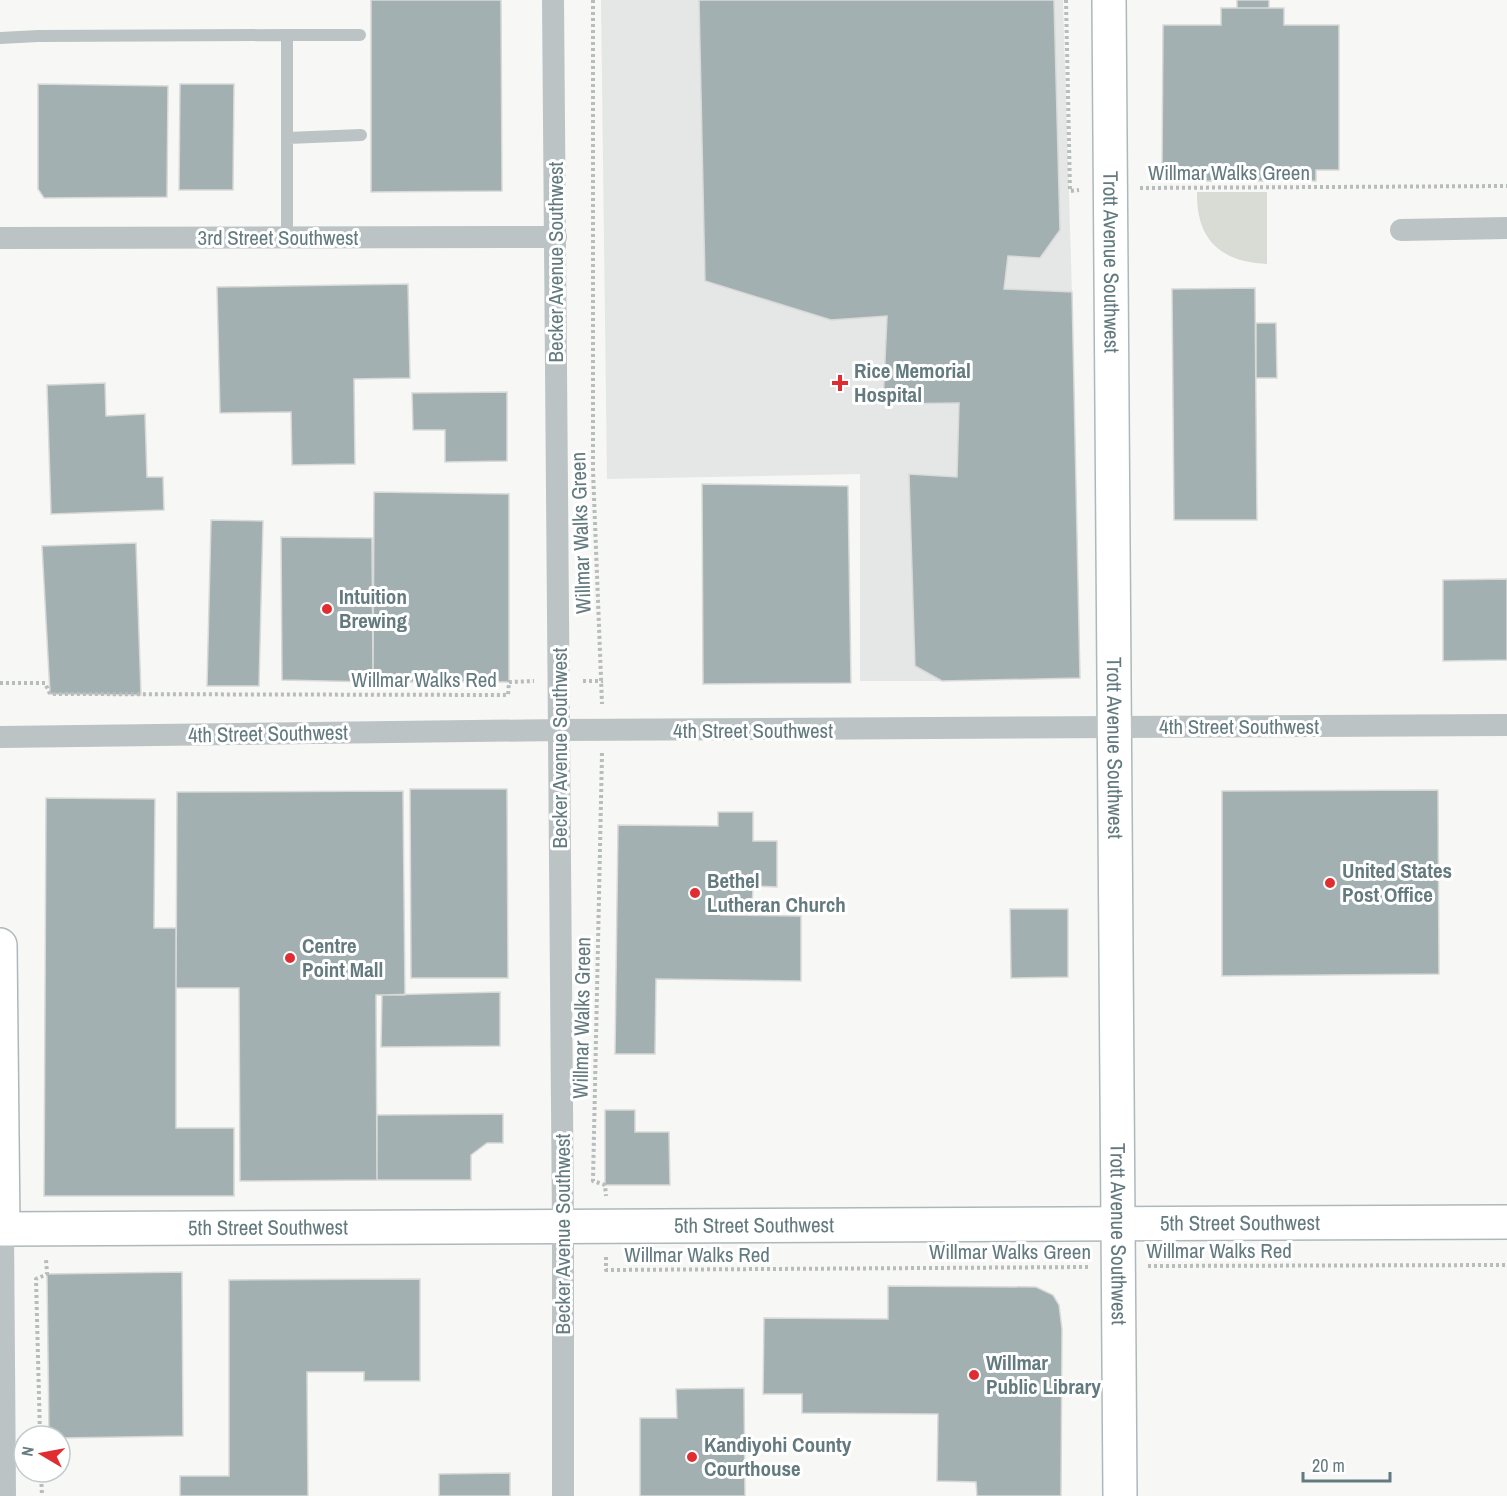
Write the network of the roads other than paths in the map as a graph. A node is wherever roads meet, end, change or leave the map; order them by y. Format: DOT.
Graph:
graph roads {
  1 [pos="553,0"];
  2 [pos="1109,0"];
  3 [pos="287,35"];
  4 [pos="360,35"];
  5 [pos="0,38"];
  6 [pos="361,135"];
  7 [pos="288,138"];
  8 [pos="1507,228"];
  9 [pos="1401,230"];
  10 [pos="556,237"];
  11 [pos="0,238"];
  12 [pos="287,238"];
  13 [pos="1507,725"];
  14 [pos="1115,728"];
  15 [pos="559,730"];
  16 [pos="0,737"];
  17 [pos="0,945"];
  18 [pos="1507,1222"];
  19 [pos="1119,1223"];
  20 [pos="563,1227"];
  21 [pos="1,1229"];
  22 [pos="5,1496"];
  23 [pos="563,1496"];
  24 [pos="1120,1496"];
  1 -- 10 [label="street, Becker Avenue Southwest"];
  2 -- 14 [label="street, Trott Avenue Southwest"];
  3 -- 4 [label="lane"];
  3 -- 5 [label="lane"];
  3 -- 7 [label="lane"];
  6 -- 7 [label="lane"];
  7 -- 12 [label="lane"];
  8 -- 9 [label="street"];
  10 -- 12 [label="street, 3rd Street Southwest"];
  10 -- 15 [label="street, Becker Avenue Southwest"];
  11 -- 12 [label="street, 3rd Street Southwest"];
  13 -- 14 [label="street, 4th Street Southwest"];
  14 -- 15 [label="street, 4th Street Southwest"];
  14 -- 19 [label="street, Trott Avenue Southwest"];
  15 -- 16 [label="street, 4th Street Southwest"];
  15 -- 20 [label="street, Becker Avenue Southwest"];
  17 -- 21 [label="street"];
  18 -- 19 [label="street, 5th Street Southwest"];
  19 -- 20 [label="street, 5th Street Southwest"];
  19 -- 24 [label="street, Trott Avenue Southwest"];
  20 -- 21 [label="street, 5th Street Southwest"];
  20 -- 23 [label="street, Becker Avenue Southwest"];
  21 -- 22 [label="street"];
}
